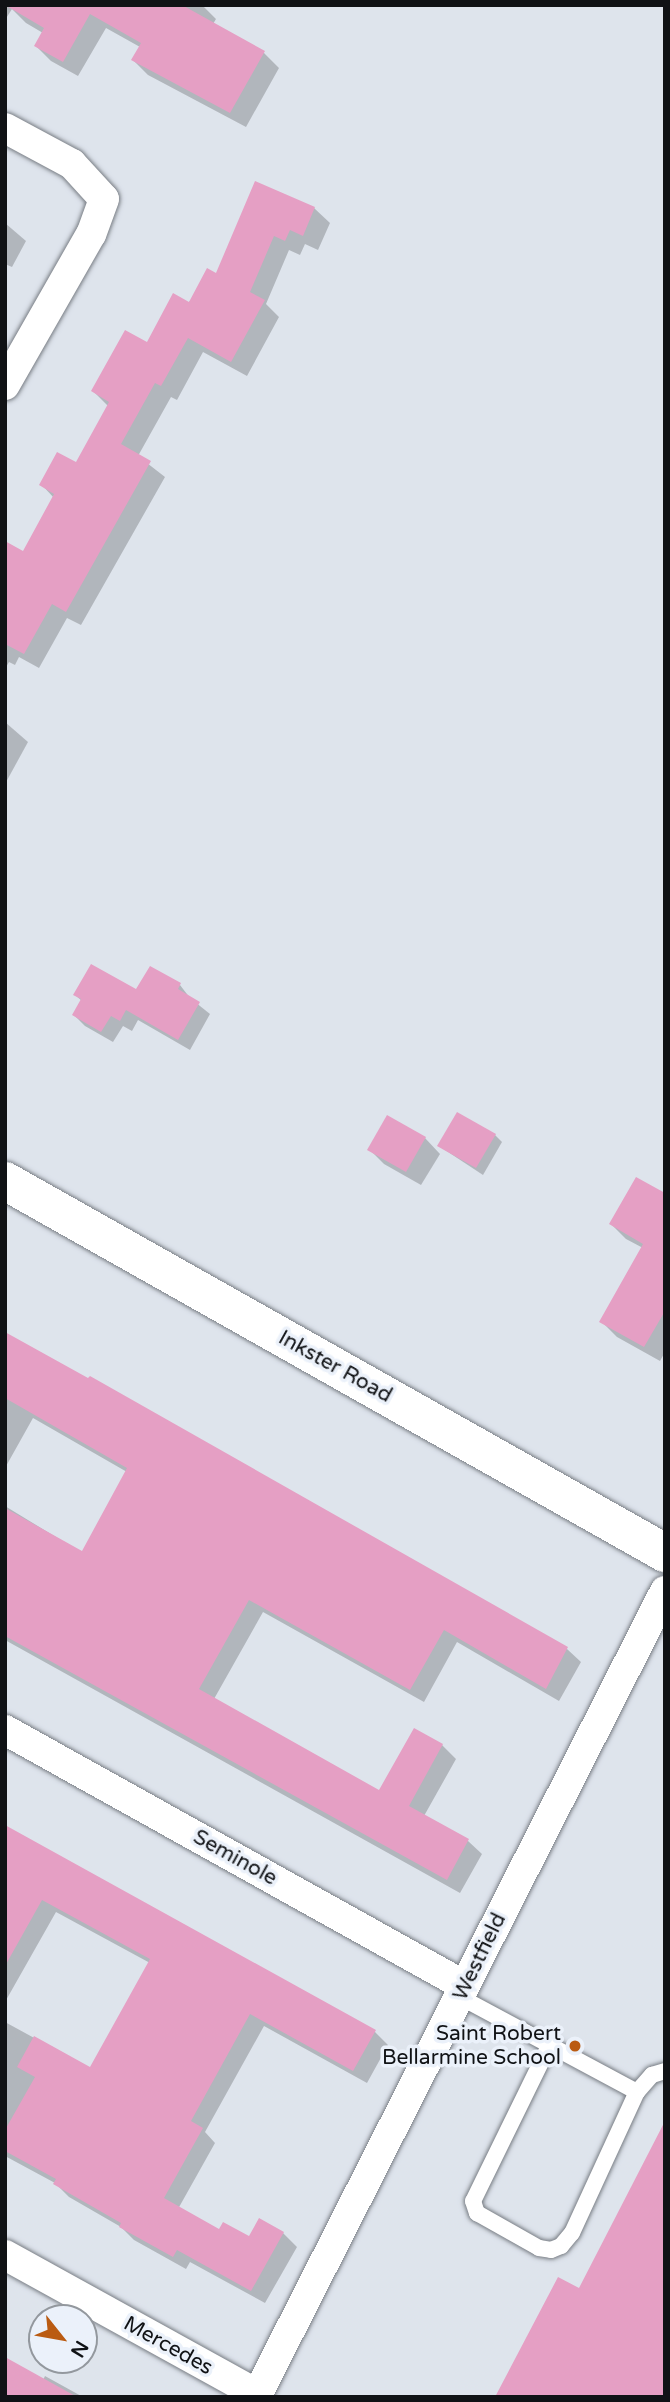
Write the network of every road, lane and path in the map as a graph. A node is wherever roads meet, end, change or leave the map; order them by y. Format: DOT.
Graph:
graph roads {
  1 [pos="5,128"];
  2 [pos="5,385"];
  3 [pos="5,1181"];
  4 [pos="665,1553"];
  5 [pos="665,1591"];
  6 [pos="5,1730"];
  7 [pos="463,1991"];
  8 [pos="550,2044"];
  9 [pos="665,2071"];
  10 [pos="637,2092"];
  11 [pos="5,2255"];
  12 [pos="257,2396"];
  1 -- 2 [label="street"];
  3 -- 4 [label="main road, Inkster Road"];
  5 -- 7 [label="street, Westfield"];
  6 -- 7 [label="street, Seminole"];
  7 -- 8 [label="lane"];
  7 -- 12 [label="street, Westfield"];
  8 -- 10 [label="lane"];
  8 -- 10 [label="lane"];
  9 -- 10 [label="lane"];
  11 -- 12 [label="street, Mercedes"];
}
